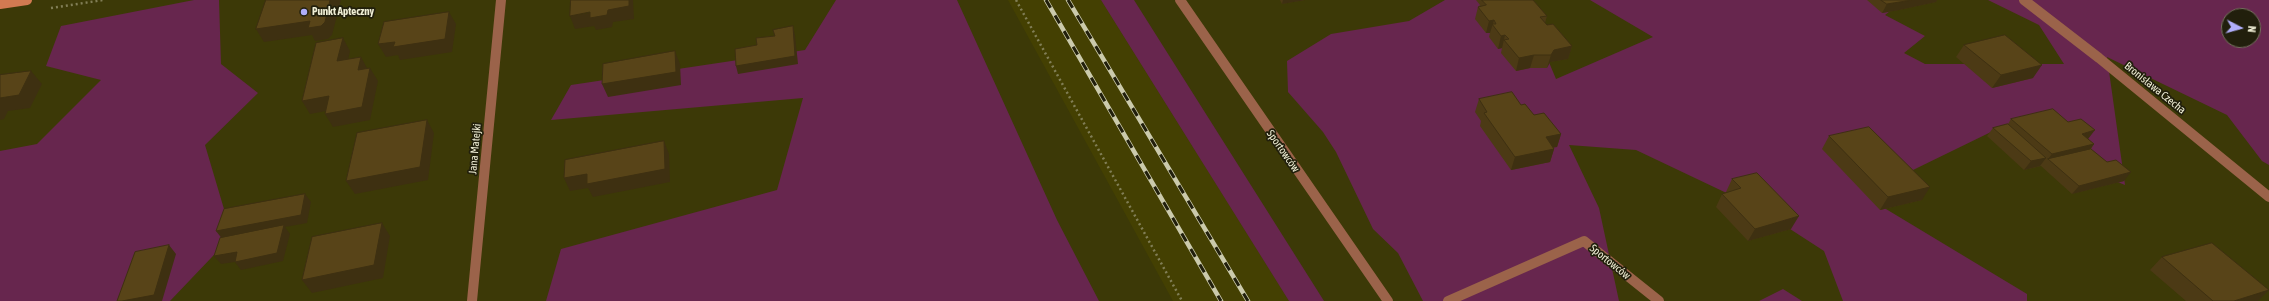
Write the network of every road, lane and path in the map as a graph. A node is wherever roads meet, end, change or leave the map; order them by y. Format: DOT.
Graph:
graph roads {
  1 [pos="27,0"];
  2 [pos="501,0"];
  3 [pos="1016,0"];
  4 [pos="1180,0"];
  5 [pos="2024,0"];
  6 [pos="0,4"];
  7 [pos="2269,197"];
  8 [pos="472,301"];
  9 [pos="1182,301"];
  10 [pos="1388,301"];
  11 [pos="1448,301"];
  12 [pos="1659,301"];
  1 -- 6 [label="street"];
  2 -- 8 [label="street, Jana Matejki"];
  3 -- 9 [label="path"];
  4 -- 10 [label="street, Sportowców"];
  5 -- 7 [label="street, Bronisława Czecha"];
  11 -- 12 [label="street, Sportowców"];
}
